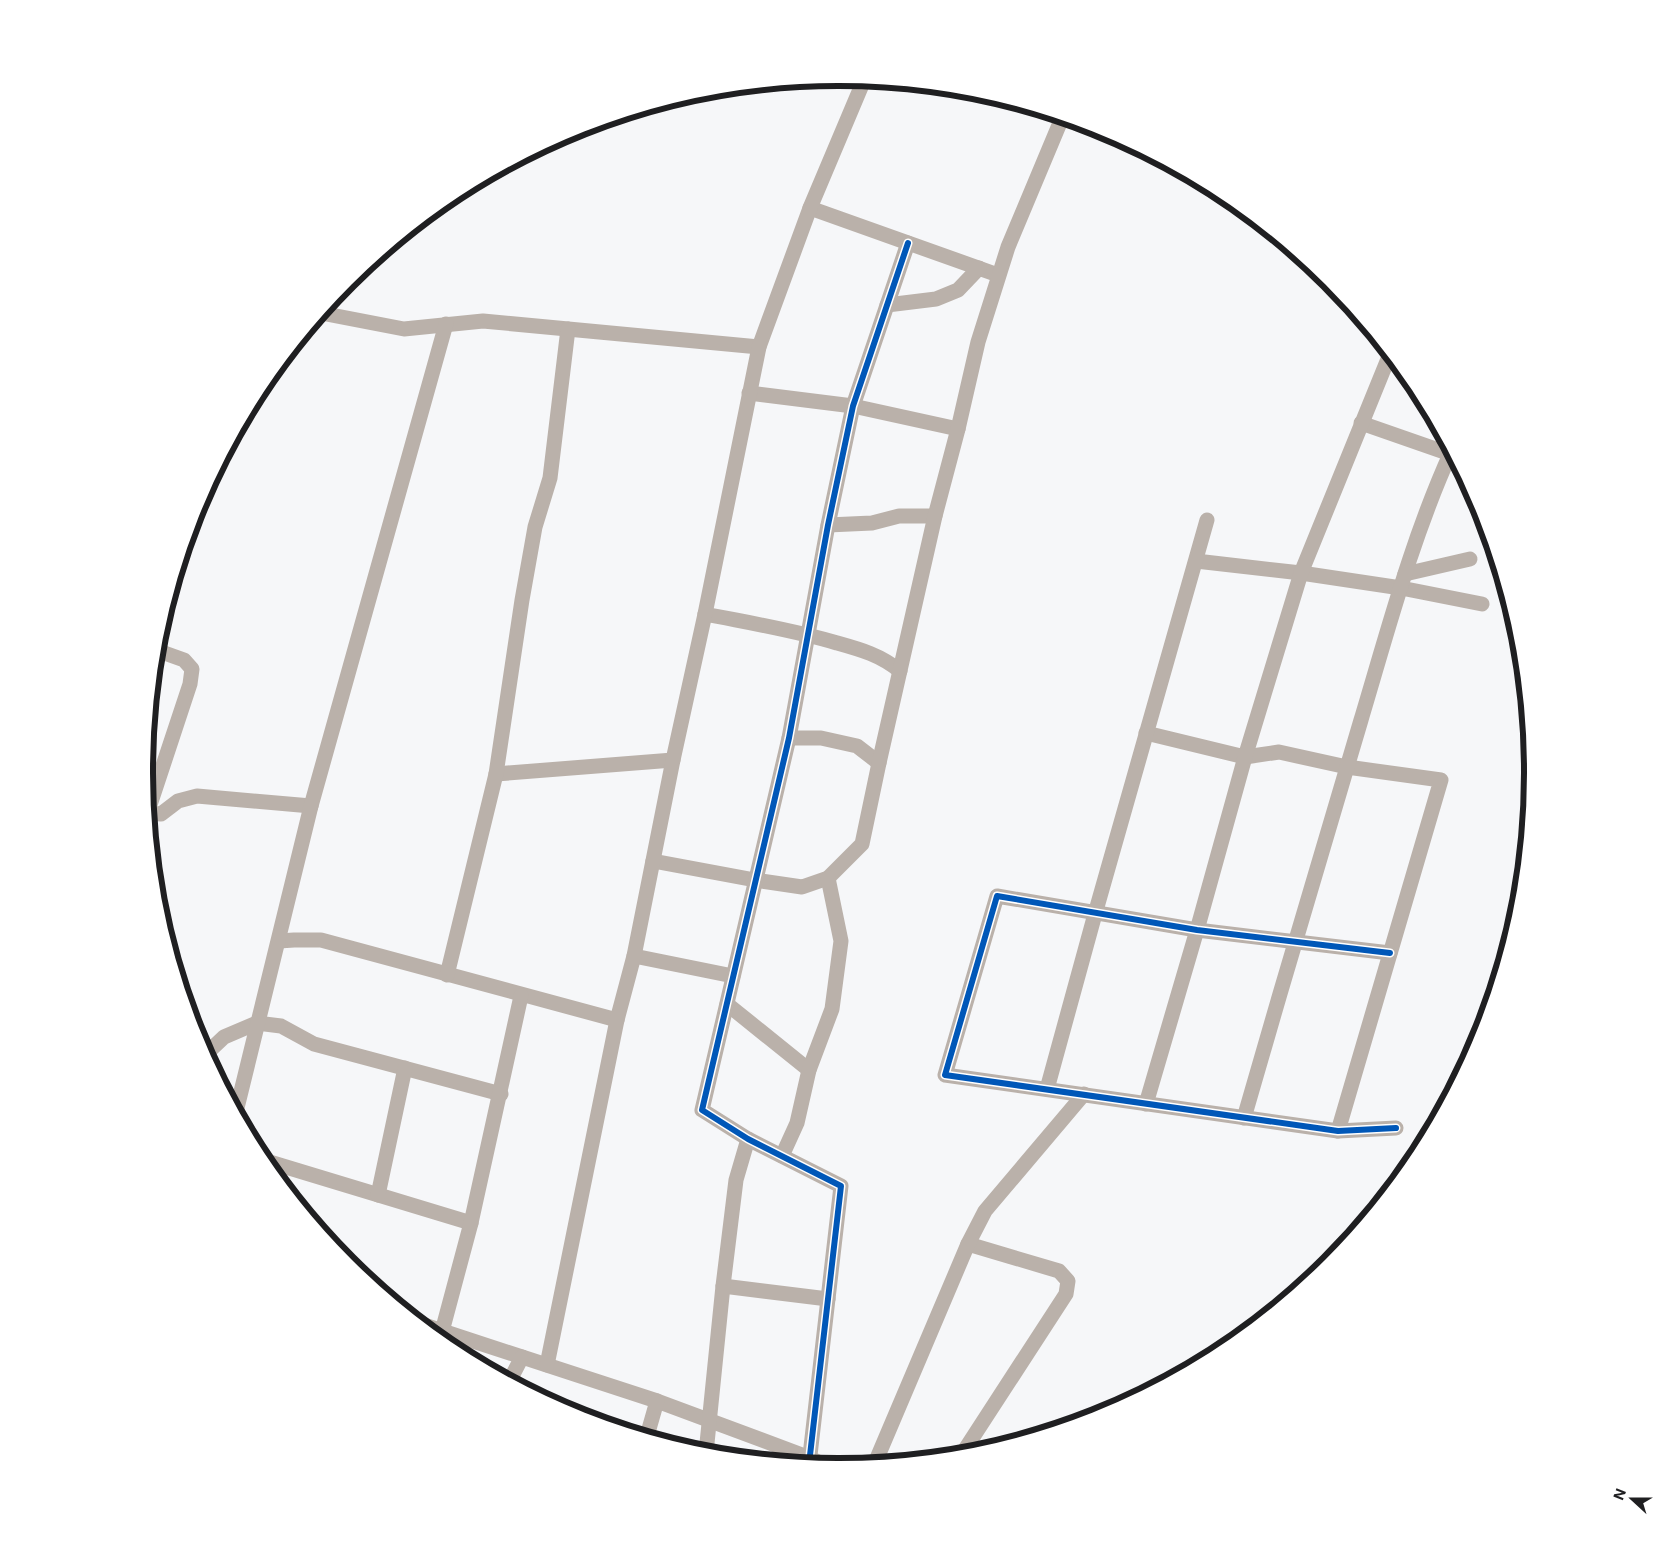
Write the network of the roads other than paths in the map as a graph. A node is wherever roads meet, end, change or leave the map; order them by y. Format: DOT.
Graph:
graph roads {
  1 [pos="861,87"];
  2 [pos="1060,123"];
  3 [pos="810,208"];
  4 [pos="908,243"];
  5 [pos="979,268"];
  6 [pos="998,275"];
  7 [pos="887,304"];
  8 [pos="329,313"];
  9 [pos="446,324"];
  10 [pos="568,329"];
  11 [pos="759,347"];
  12 [pos="1387,361"];
  13 [pos="748,392"];
  14 [pos="853,406"];
  15 [pos="1361,423"];
  16 [pos="958,430"];
  17 [pos="1444,451"];
  18 [pos="1449,459"];
  19 [pos="935,516"];
  20 [pos="1208,520"];
  21 [pos="828,525"];
  22 [pos="1470,559"];
  23 [pos="1196,561"];
  24 [pos="1301,573"];
  25 [pos="1403,581"];
  26 [pos="1482,604"];
  27 [pos="705,614"];
  28 [pos="808,634"];
  29 [pos="164,653"];
  30 [pos="900,671"];
  31 [pos="1146,733"];
  32 [pos="789,738"];
  33 [pos="1245,757"];
  34 [pos="673,760"];
  35 [pos="878,763"];
  36 [pos="1347,767"];
  37 [pos="496,774"];
  38 [pos="154,795"];
  39 [pos="311,806"];
  40 [pos="154,813"];
  41 [pos="654,860"];
  42 [pos="828,878"];
  43 [pos="755,880"];
  44 [pos="1095,914"];
  45 [pos="1197,930"];
  46 [pos="279,942"];
  47 [pos="1294,942"];
  48 [pos="1390,953"];
  49 [pos="634,956"];
  50 [pos="447,975"];
  51 [pos="733,976"];
  52 [pos="521,996"];
  53 [pos="727,1004"];
  54 [pos="617,1020"];
  55 [pos="257,1023"];
  56 [pos="212,1049"];
  57 [pos="405,1068"];
  58 [pos="809,1070"];
  59 [pos="1047,1090"];
  60 [pos="500,1094"];
  61 [pos="1084,1094"];
  62 [pos="238,1103"];
  63 [pos="1146,1104"];
  64 [pos="1244,1118"];
  65 [pos="1396,1128"];
  66 [pos="1338,1131"];
  67 [pos="748,1139"];
  68 [pos="782,1156"];
  69 [pos="276,1164"];
  70 [pos="378,1195"];
  71 [pos="471,1223"];
  72 [pos="968,1244"];
  73 [pos="723,1286"];
  74 [pos="828,1298"];
  75 [pos="442,1331"];
  76 [pos="452,1338"];
  77 [pos="522,1356"];
  78 [pos="547,1365"];
  79 [pos="513,1375"];
  80 [pos="656,1402"];
  81 [pos="710,1421"];
  82 [pos="649,1430"];
  83 [pos="707,1445"];
  84 [pos="967,1446"];
  85 [pos="797,1456"];
  86 [pos="878,1456"];
  87 [pos="810,1457"];
  1 -- 3 [label="street"];
  2 -- 6 [label="street"];
  3 -- 4 [label="street"];
  3 -- 11 [label="street"];
  4 -- 5 [label="street"];
  4 -- 7 [label="street"];
  5 -- 6 [label="street"];
  5 -- 7 [label="street"];
  6 -- 16 [label="street"];
  7 -- 14 [label="street"];
  8 -- 9 [label="street"];
  9 -- 10 [label="street"];
  9 -- 39 [label="street"];
  10 -- 11 [label="street"];
  10 -- 37 [label="street"];
  11 -- 13 [label="street"];
  12 -- 15 [label="street"];
  13 -- 14 [label="street"];
  13 -- 27 [label="street"];
  14 -- 16 [label="street"];
  14 -- 21 [label="street"];
  15 -- 17 [label="street"];
  15 -- 24 [label="street"];
  16 -- 19 [label="street"];
  18 -- 25 [label="street"];
  19 -- 21 [label="street"];
  19 -- 30 [label="street"];
  20 -- 23 [label="street"];
  21 -- 28 [label="street"];
  22 -- 25 [label="street"];
  23 -- 24 [label="street"];
  23 -- 31 [label="street"];
  24 -- 25 [label="street"];
  24 -- 33 [label="street"];
  25 -- 26 [label="street"];
  25 -- 36 [label="street"];
  27 -- 28 [label="street"];
  27 -- 34 [label="street"];
  28 -- 30 [label="street"];
  28 -- 32 [label="street"];
  29 -- 38 [label="street"];
  30 -- 35 [label="street"];
  31 -- 33 [label="street"];
  31 -- 44 [label="street"];
  32 -- 35 [label="street"];
  32 -- 43 [label="street"];
  33 -- 36 [label="street"];
  33 -- 45 [label="street"];
  34 -- 37 [label="street"];
  34 -- 41 [label="street"];
  35 -- 42 [label="street"];
  36 -- 47 [label="street"];
  36 -- 48 [label="street"];
  37 -- 50 [label="street"];
  39 -- 40 [label="street"];
  39 -- 46 [label="street"];
  41 -- 43 [label="street"];
  41 -- 49 [label="street"];
  42 -- 43 [label="street"];
  42 -- 58 [label="street"];
  43 -- 51 [label="street"];
  44 -- 45 [label="street"];
  44 -- 59 [label="street"];
  44 -- 59 [label="street"];
  45 -- 47 [label="street"];
  45 -- 63 [label="street"];
  46 -- 50 [label="street"];
  46 -- 55 [label="street"];
  47 -- 48 [label="street"];
  47 -- 64 [label="street"];
  48 -- 66 [label="street"];
  49 -- 51 [label="street"];
  49 -- 54 [label="street"];
  50 -- 52 [label="street"];
  51 -- 53 [label="street"];
  52 -- 54 [label="street"];
  52 -- 60 [label="street"];
  53 -- 58 [label="street"];
  53 -- 67 [label="street"];
  54 -- 78 [label="street"];
  55 -- 56 [label="street"];
  55 -- 57 [label="street"];
  55 -- 62 [label="street"];
  57 -- 60 [label="street"];
  57 -- 70 [label="street"];
  58 -- 68 [label="street"];
  59 -- 61 [label="street"];
  60 -- 71 [label="street"];
  61 -- 63 [label="street"];
  61 -- 72 [label="street"];
  63 -- 64 [label="street"];
  64 -- 66 [label="street"];
  65 -- 66 [label="street"];
  67 -- 68 [label="street"];
  67 -- 73 [label="street"];
  68 -- 74 [label="street"];
  69 -- 70 [label="street"];
  70 -- 71 [label="street"];
  71 -- 75 [label="street"];
  72 -- 84 [label="street"];
  72 -- 86 [label="street"];
  73 -- 74 [label="street"];
  73 -- 81 [label="street"];
  74 -- 87 [label="street"];
  76 -- 77 [label="street"];
  77 -- 78 [label="street"];
  77 -- 79 [label="street"];
  78 -- 80 [label="street"];
  80 -- 81 [label="street"];
  80 -- 82 [label="street"];
  81 -- 83 [label="street"];
  81 -- 85 [label="street"];
}
